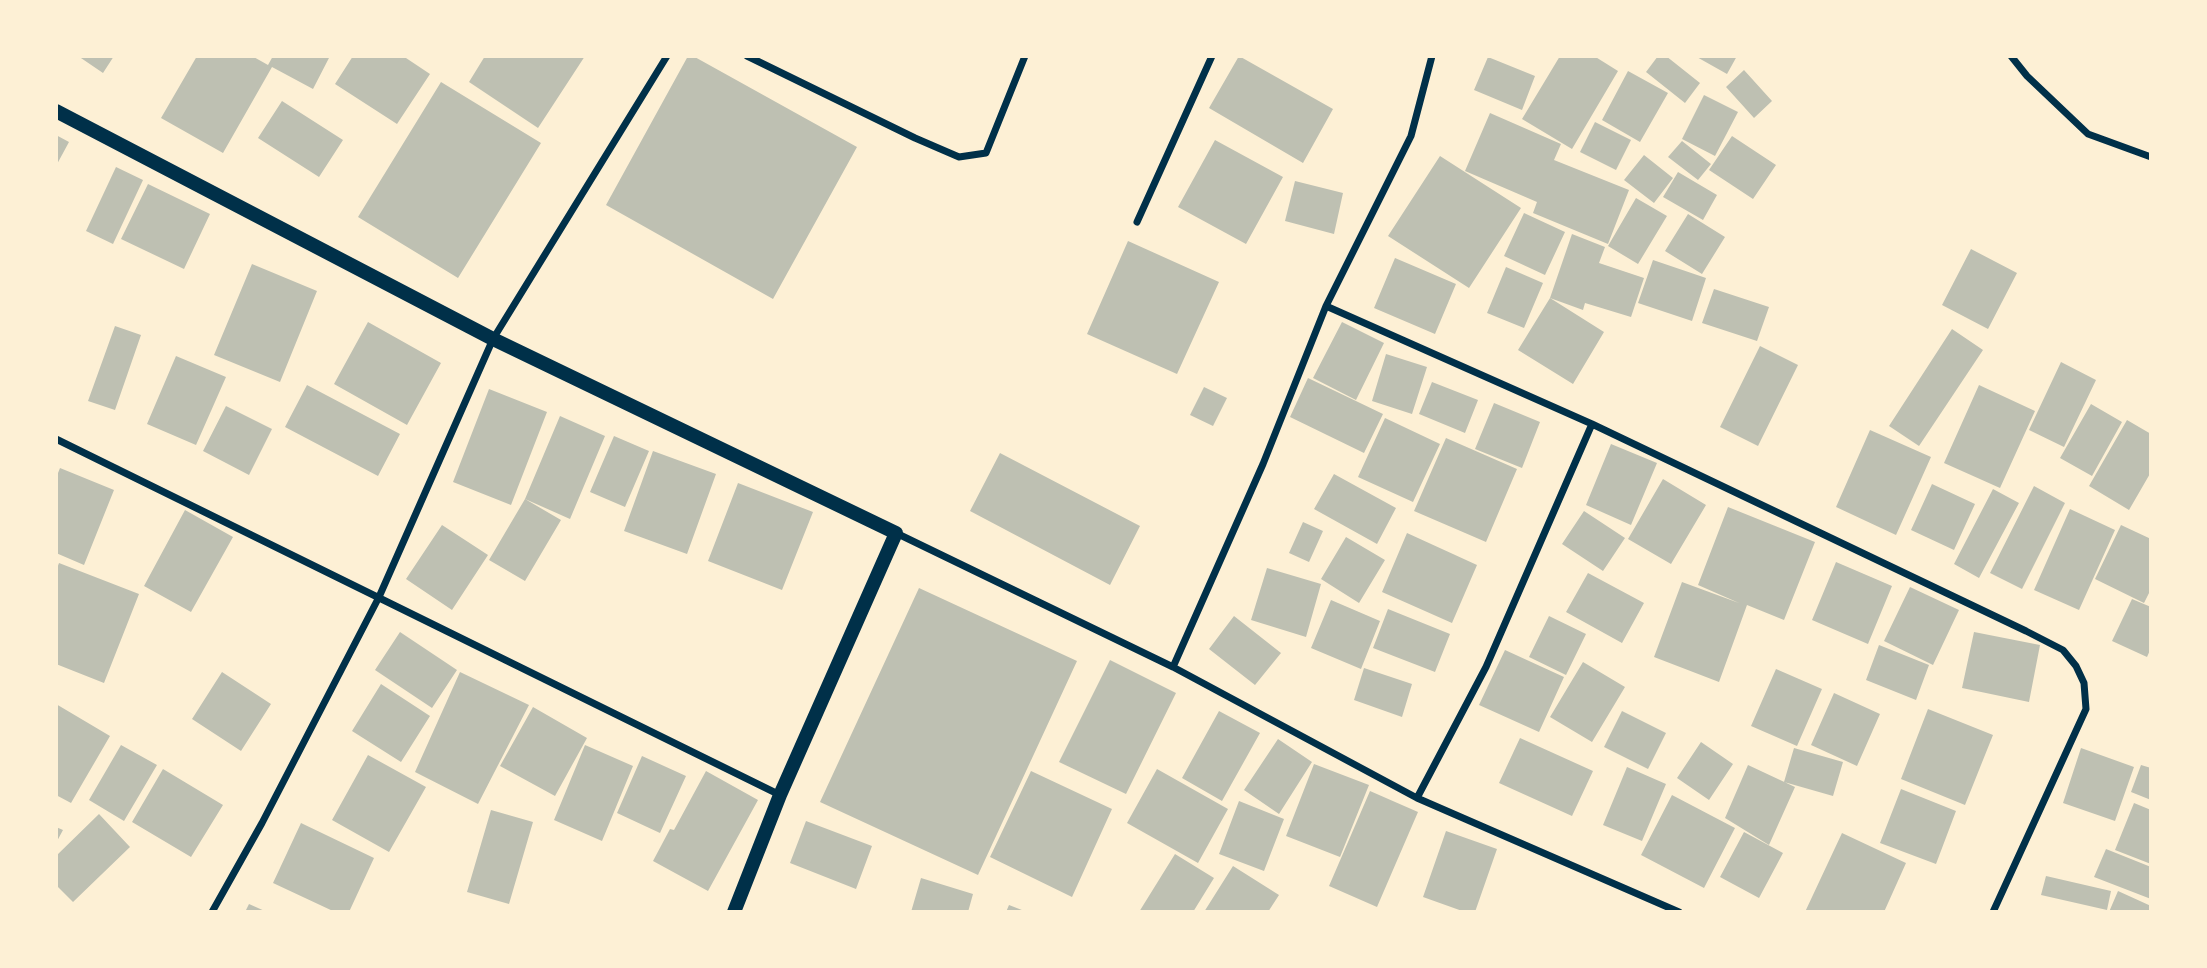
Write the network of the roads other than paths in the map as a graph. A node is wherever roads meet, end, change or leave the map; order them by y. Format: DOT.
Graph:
graph roads {
  1 [pos="667,56"];
  2 [pos="747,56"];
  3 [pos="1025,56"];
  4 [pos="1212,56"];
  5 [pos="1432,56"];
  6 [pos="2011,56"];
  7 [pos="56,111"];
  8 [pos="2151,157"];
  9 [pos="1137,222"];
  10 [pos="1326,306"];
  11 [pos="493,339"];
  12 [pos="1592,424"];
  13 [pos="56,439"];
  14 [pos="896,533"];
  15 [pos="379,597"];
  16 [pos="1173,667"];
  17 [pos="780,795"];
  18 [pos="1417,798"];
  19 [pos="212,912"];
  20 [pos="734,912"];
  21 [pos="1679,912"];
  22 [pos="1993,912"];
  1 -- 11 [label="street"];
  2 -- 3 [label="street"];
  4 -- 9 [label="street"];
  5 -- 10 [label="street"];
  6 -- 8 [label="street"];
  7 -- 11 [label="main road"];
  10 -- 12 [label="street"];
  10 -- 16 [label="street"];
  11 -- 14 [label="main road"];
  11 -- 15 [label="street"];
  12 -- 18 [label="street"];
  12 -- 22 [label="street"];
  13 -- 15 [label="street"];
  14 -- 16 [label="street"];
  14 -- 17 [label="main road"];
  15 -- 17 [label="street"];
  15 -- 19 [label="street"];
  16 -- 18 [label="street"];
  17 -- 20 [label="main road"];
  18 -- 21 [label="street"];
}
